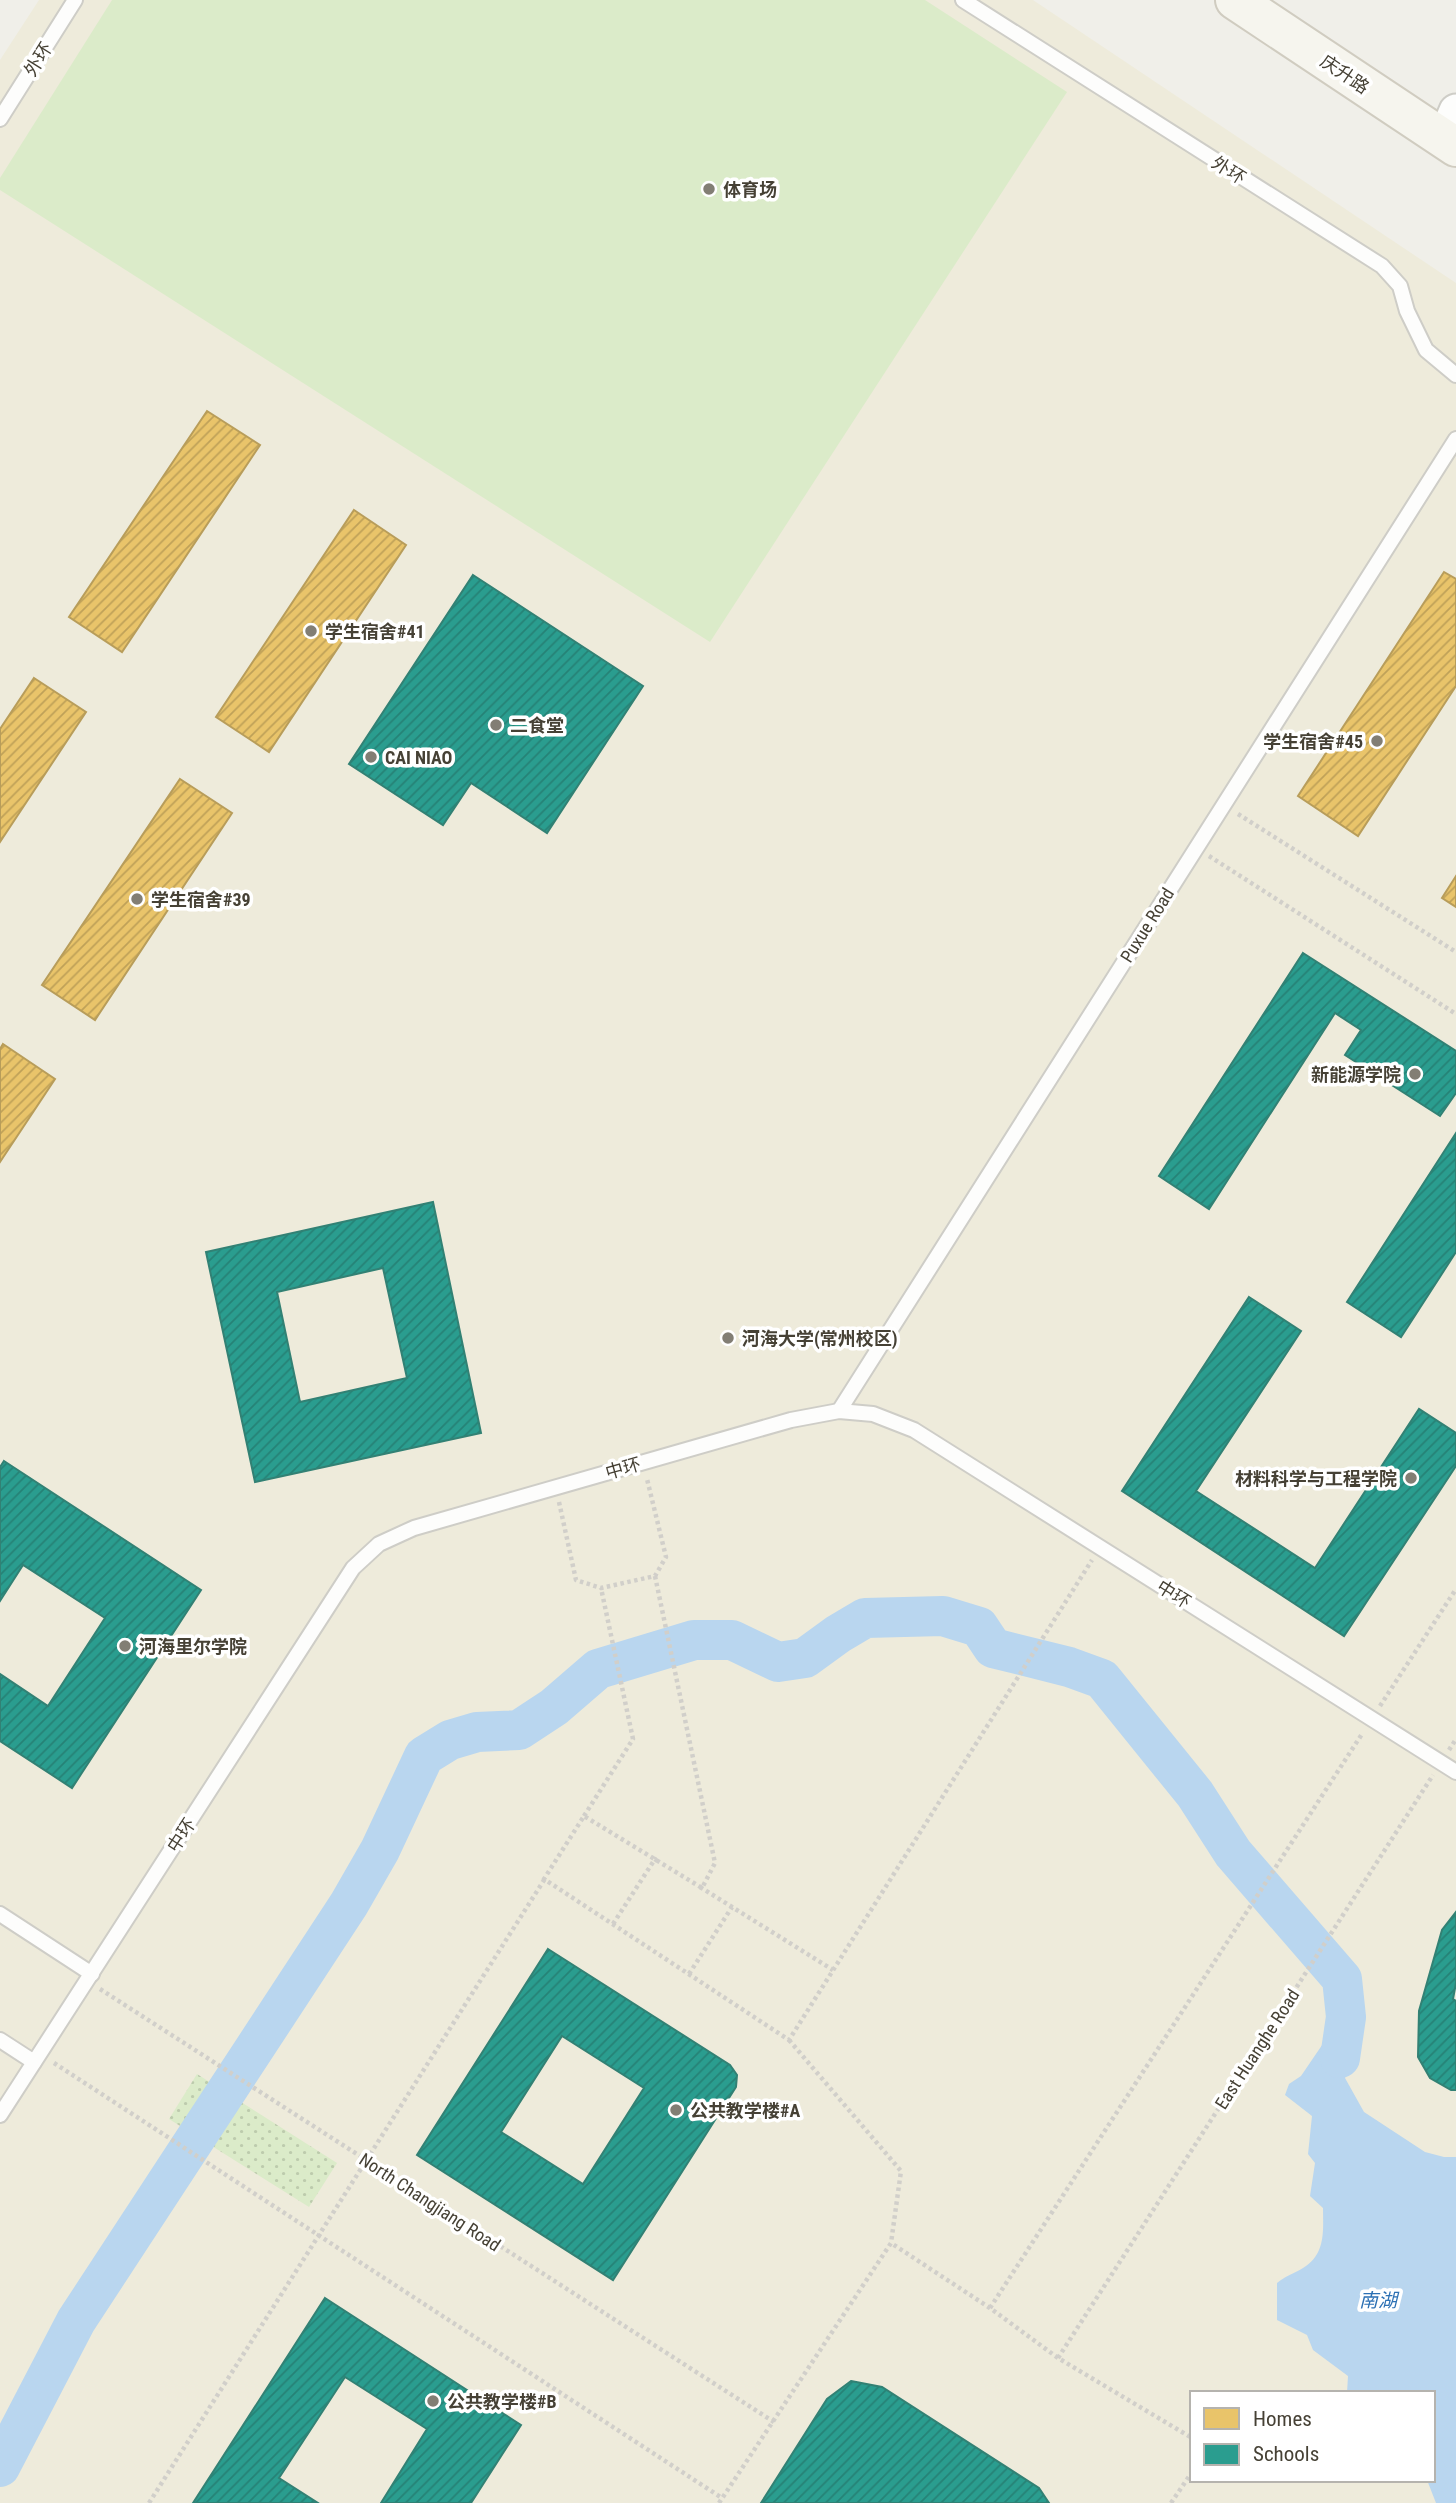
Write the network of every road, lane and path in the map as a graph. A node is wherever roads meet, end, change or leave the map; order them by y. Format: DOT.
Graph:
graph roads {
  1 [pos="75,0"];
  2 [pos="963,0"];
  3 [pos="1235,0"];
  4 [pos="1284,0"];
  5 [pos="0,119"];
  6 [pos="1453,127"];
  7 [pos="1456,375"];
  8 [pos="1456,439"];
  9 [pos="1224,805"];
  10 [pos="1196,848"];
  11 [pos="1456,952"];
  12 [pos="1456,1014"];
  13 [pos="838,1411"];
  14 [pos="643,1462"];
  15 [pos="556,1487"];
  16 [pos="1100,1547"];
  17 [pos="654,1576"];
  18 [pos="601,1588"];
  19 [pos="1456,1739"];
  20 [pos="1441,1762"];
  21 [pos="1456,1772"];
  22 [pos="584,1816"];
  23 [pos="1287,1850"];
  24 [pos="655,1859"];
  25 [pos="544,1879"];
  26 [pos="702,1888"];
  27 [pos="732,1908"];
  28 [pos="0,1914"];
  29 [pos="613,1924"];
  30 [pos="833,1970"];
  31 [pos="689,1974"];
  32 [pos="90,1978"];
  33 [pos="0,2039"];
  34 [pos="789,2040"];
  35 [pos="37,2057"];
  36 [pos="0,2115"];
  37 [pos="366,2162"];
  38 [pos="320,2235"];
  39 [pos="891,2243"];
  40 [pos="989,2308"];
  41 [pos="1058,2358"];
  42 [pos="774,2421"];
  43 [pos="1190,2437"];
  44 [pos="1190,2475"];
  45 [pos="720,2500"];
  46 [pos="149,2503"];
  47 [pos="1171,2503"];
  1 -- 5 [label="lane, 外环"];
  2 -- 7 [label="lane, 外环"];
  3 -- 6 [label="main road, 庆升路"];
  4 -- 6 [label="main road, 庆升路"];
  8 -- 9 [label="lane, Puxue Road"];
  9 -- 10 [label="lane, Puxue Road"];
  9 -- 11 [label="path"];
  10 -- 12 [label="path"];
  10 -- 13 [label="lane, Puxue Road"];
  13 -- 14 [label="lane, 中环"];
  13 -- 16 [label="lane, 中环"];
  14 -- 15 [label="lane, 中环"];
  14 -- 17 [label="path"];
  15 -- 18 [label="path"];
  15 -- 32 [label="lane, 中环"];
  16 -- 20 [label="lane, 中环"];
  16 -- 30 [label="path"];
  17 -- 18 [label="path"];
  17 -- 26 [label="path"];
  18 -- 22 [label="path"];
  19 -- 20 [label="path, East Huanghe Road"];
  20 -- 21 [label="lane, 中环"];
  20 -- 41 [label="path, East Huanghe Road"];
  22 -- 24 [label="path"];
  22 -- 25 [label="path"];
  23 -- 40 [label="path"];
  24 -- 26 [label="path"];
  24 -- 29 [label="path"];
  25 -- 29 [label="path"];
  25 -- 37 [label="path"];
  26 -- 27 [label="path"];
  27 -- 30 [label="path"];
  27 -- 31 [label="path"];
  28 -- 32 [label="lane"];
  29 -- 31 [label="path"];
  30 -- 34 [label="path"];
  31 -- 34 [label="path"];
  32 -- 35 [label="lane, 中环"];
  32 -- 37 [label="path, North Changjiang Road"];
  33 -- 35 [label="lane"];
  34 -- 39 [label="path"];
  35 -- 36 [label="lane, 中环"];
  35 -- 38 [label="path"];
  37 -- 38 [label="path"];
  37 -- 42 [label="path, North Changjiang Road"];
  38 -- 45 [label="path"];
  38 -- 46 [label="path"];
  39 -- 40 [label="path"];
  39 -- 42 [label="path"];
  40 -- 41 [label="path"];
  41 -- 43 [label="path"];
  42 -- 45 [label="path"];
  44 -- 47 [label="path"];
}
